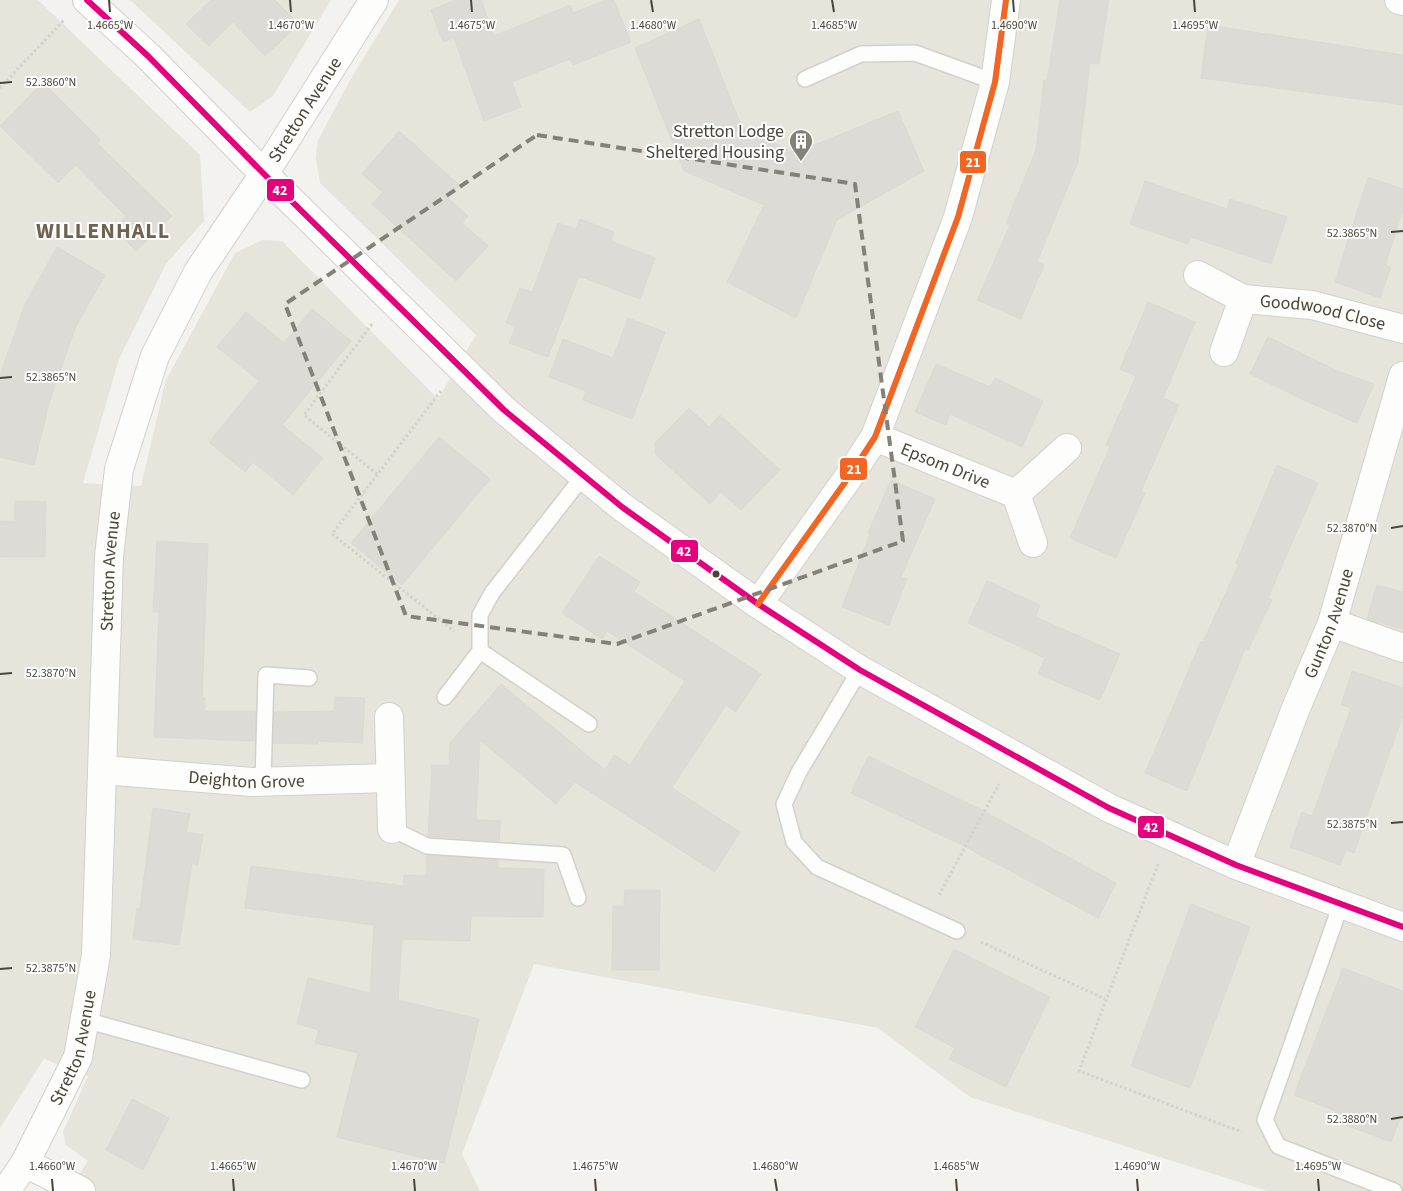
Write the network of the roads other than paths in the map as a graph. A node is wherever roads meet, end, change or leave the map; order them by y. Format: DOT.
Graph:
graph roads {
  1 [pos="374,0"];
  2 [pos="1006,0"];
  3 [pos="78,7"];
  4 [pos="805,79"];
  5 [pos="995,82"];
  6 [pos="264,174"];
  7 [pos="1198,276"];
  8 [pos="1243,299"];
  9 [pos="1403,329"];
  10 [pos="1224,352"];
  11 [pos="1403,376"];
  12 [pos="875,437"];
  13 [pos="1068,448"];
  14 [pos="584,475"];
  15 [pos="1016,494"];
  16 [pos="1033,544"];
  17 [pos="758,604"];
  18 [pos="1332,623"];
  19 [pos="1403,648"];
  20 [pos="480,651"];
  21 [pos="860,670"];
  22 [pos="309,678"];
  23 [pos="445,698"];
  24 [pos="389,717"];
  25 [pos="589,724"];
  26 [pos="103,770"];
  27 [pos="389,778"];
  28 [pos="263,781"];
  29 [pos="392,830"];
  30 [pos="1236,865"];
  31 [pos="578,898"];
  32 [pos="1341,904"];
  33 [pos="1403,927"];
  34 [pos="957,931"];
  35 [pos="85,1020"];
  36 [pos="302,1080"];
  37 [pos="25,1163"];
  38 [pos="6,1191"];
  39 [pos="81,1191"];
  40 [pos="1394,1191"];
  1 -- 6 [label="street, Stretton Avenue"];
  2 -- 5 [label="street"];
  3 -- 6 [label="street"];
  4 -- 5 [label="lane"];
  5 -- 12 [label="street"];
  6 -- 14 [label="street"];
  6 -- 26 [label="street, Stretton Avenue"];
  7 -- 8 [label="street, Goodwood Close"];
  8 -- 9 [label="street, Goodwood Close"];
  8 -- 10 [label="street, Goodwood Close"];
  11 -- 18 [label="street, Gunton Avenue"];
  12 -- 15 [label="street, Epsom Drive"];
  12 -- 17 [label="street"];
  13 -- 15 [label="street"];
  14 -- 17 [label="street"];
  14 -- 20 [label="lane"];
  15 -- 16 [label="street"];
  17 -- 21 [label="street"];
  18 -- 19 [label="street"];
  18 -- 30 [label="street, Gunton Avenue"];
  20 -- 23 [label="lane"];
  20 -- 25 [label="lane"];
  21 -- 30 [label="street"];
  21 -- 34 [label="lane"];
  22 -- 28 [label="lane"];
  24 -- 27 [label="street"];
  26 -- 28 [label="street, Deighton Grove"];
  26 -- 35 [label="street, Stretton Avenue"];
  27 -- 28 [label="street, Deighton Grove"];
  27 -- 29 [label="street"];
  29 -- 31 [label="lane"];
  30 -- 32 [label="street"];
  32 -- 33 [label="street"];
  32 -- 40 [label="lane"];
  35 -- 36 [label="lane"];
  35 -- 37 [label="street, Stretton Avenue"];
  37 -- 38 [label="street, Stretton Avenue"];
  37 -- 39 [label="street"];
}
